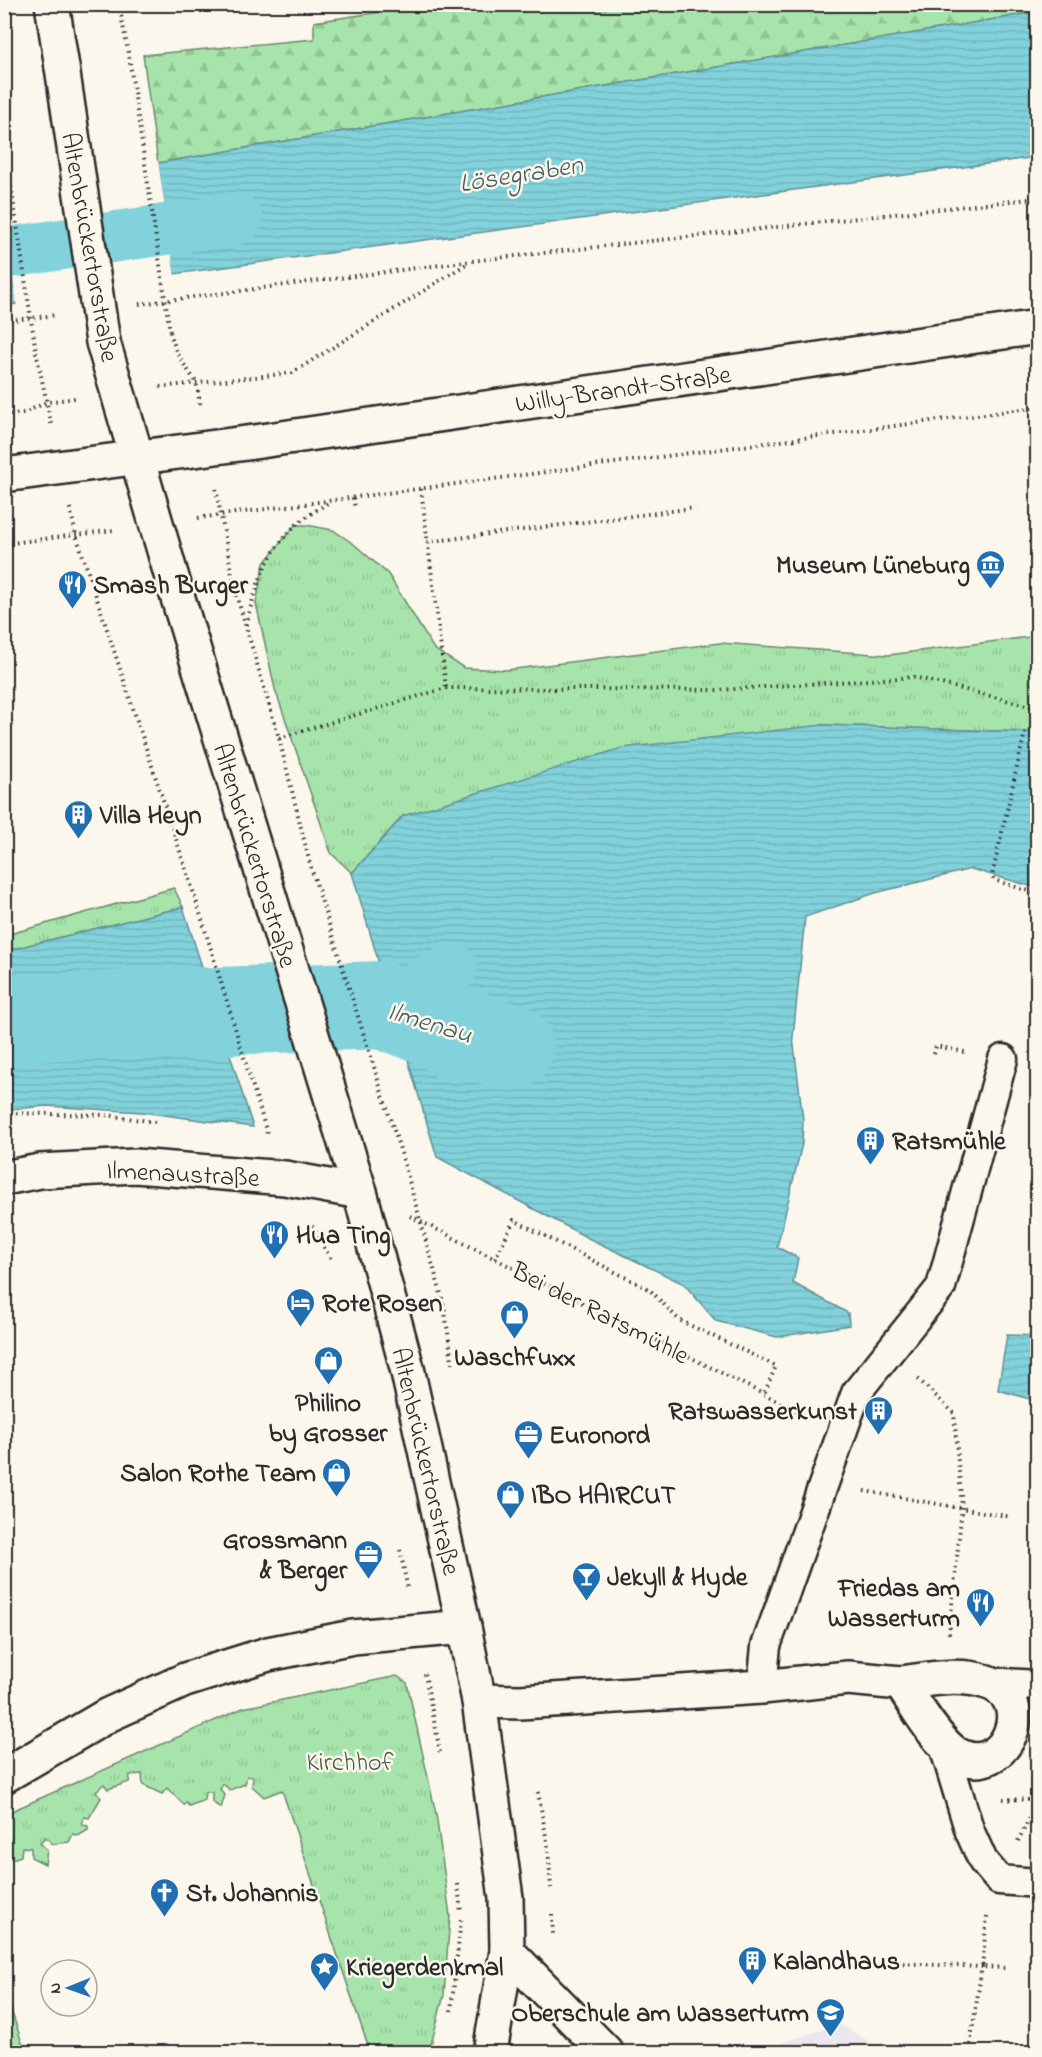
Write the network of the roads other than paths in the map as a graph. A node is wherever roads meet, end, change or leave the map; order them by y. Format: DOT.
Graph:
graph roads {
  1 [pos="52,4"];
  2 [pos="1038,327"];
  3 [pos="137,458"];
  4 [pos="4,475"];
  5 [pos="1003,1059"];
  6 [pos="4,1178"];
  7 [pos="360,1192"];
  8 [pos="464,1627"];
  9 [pos="987,1682"];
  10 [pos="901,1683"];
  11 [pos="1038,1685"];
  12 [pos="762,1687"];
  13 [pos="479,1701"];
  14 [pos="943,1743"];
  15 [pos="4,1776"];
  16 [pos="1038,1883"];
  17 [pos="507,1951"];
  18 [pos="599,2045"];
  19 [pos="490,2052"];
  1 -- 3 [label="street, Altenbrückertorstraße, bridge"];
  2 -- 3 [label="street, Willy-Brandt-Straße"];
  3 -- 4 [label="street, Willy-Brandt-Straße"];
  3 -- 7 [label="street, Altenbrückertorstraße"];
  5 -- 12 [label="lane"];
  6 -- 7 [label="street, Ilmenaustraße"];
  7 -- 8 [label="street, Altenbrückertorstraße"];
  8 -- 13 [label="street, Altenbrückertorstraße"];
  8 -- 15 [label="street"];
  9 -- 10 [label="street"];
  9 -- 11 [label="lane"];
  9 -- 14 [label="street"];
  10 -- 12 [label="street"];
  10 -- 14 [label="street"];
  12 -- 13 [label="street"];
  13 -- 17 [label="street, Altenbrückertorstraße"];
  14 -- 16 [label="lane"];
  17 -- 18 [label="street"];
  17 -- 19 [label="street, Altenbrückertorstraße"];
}
